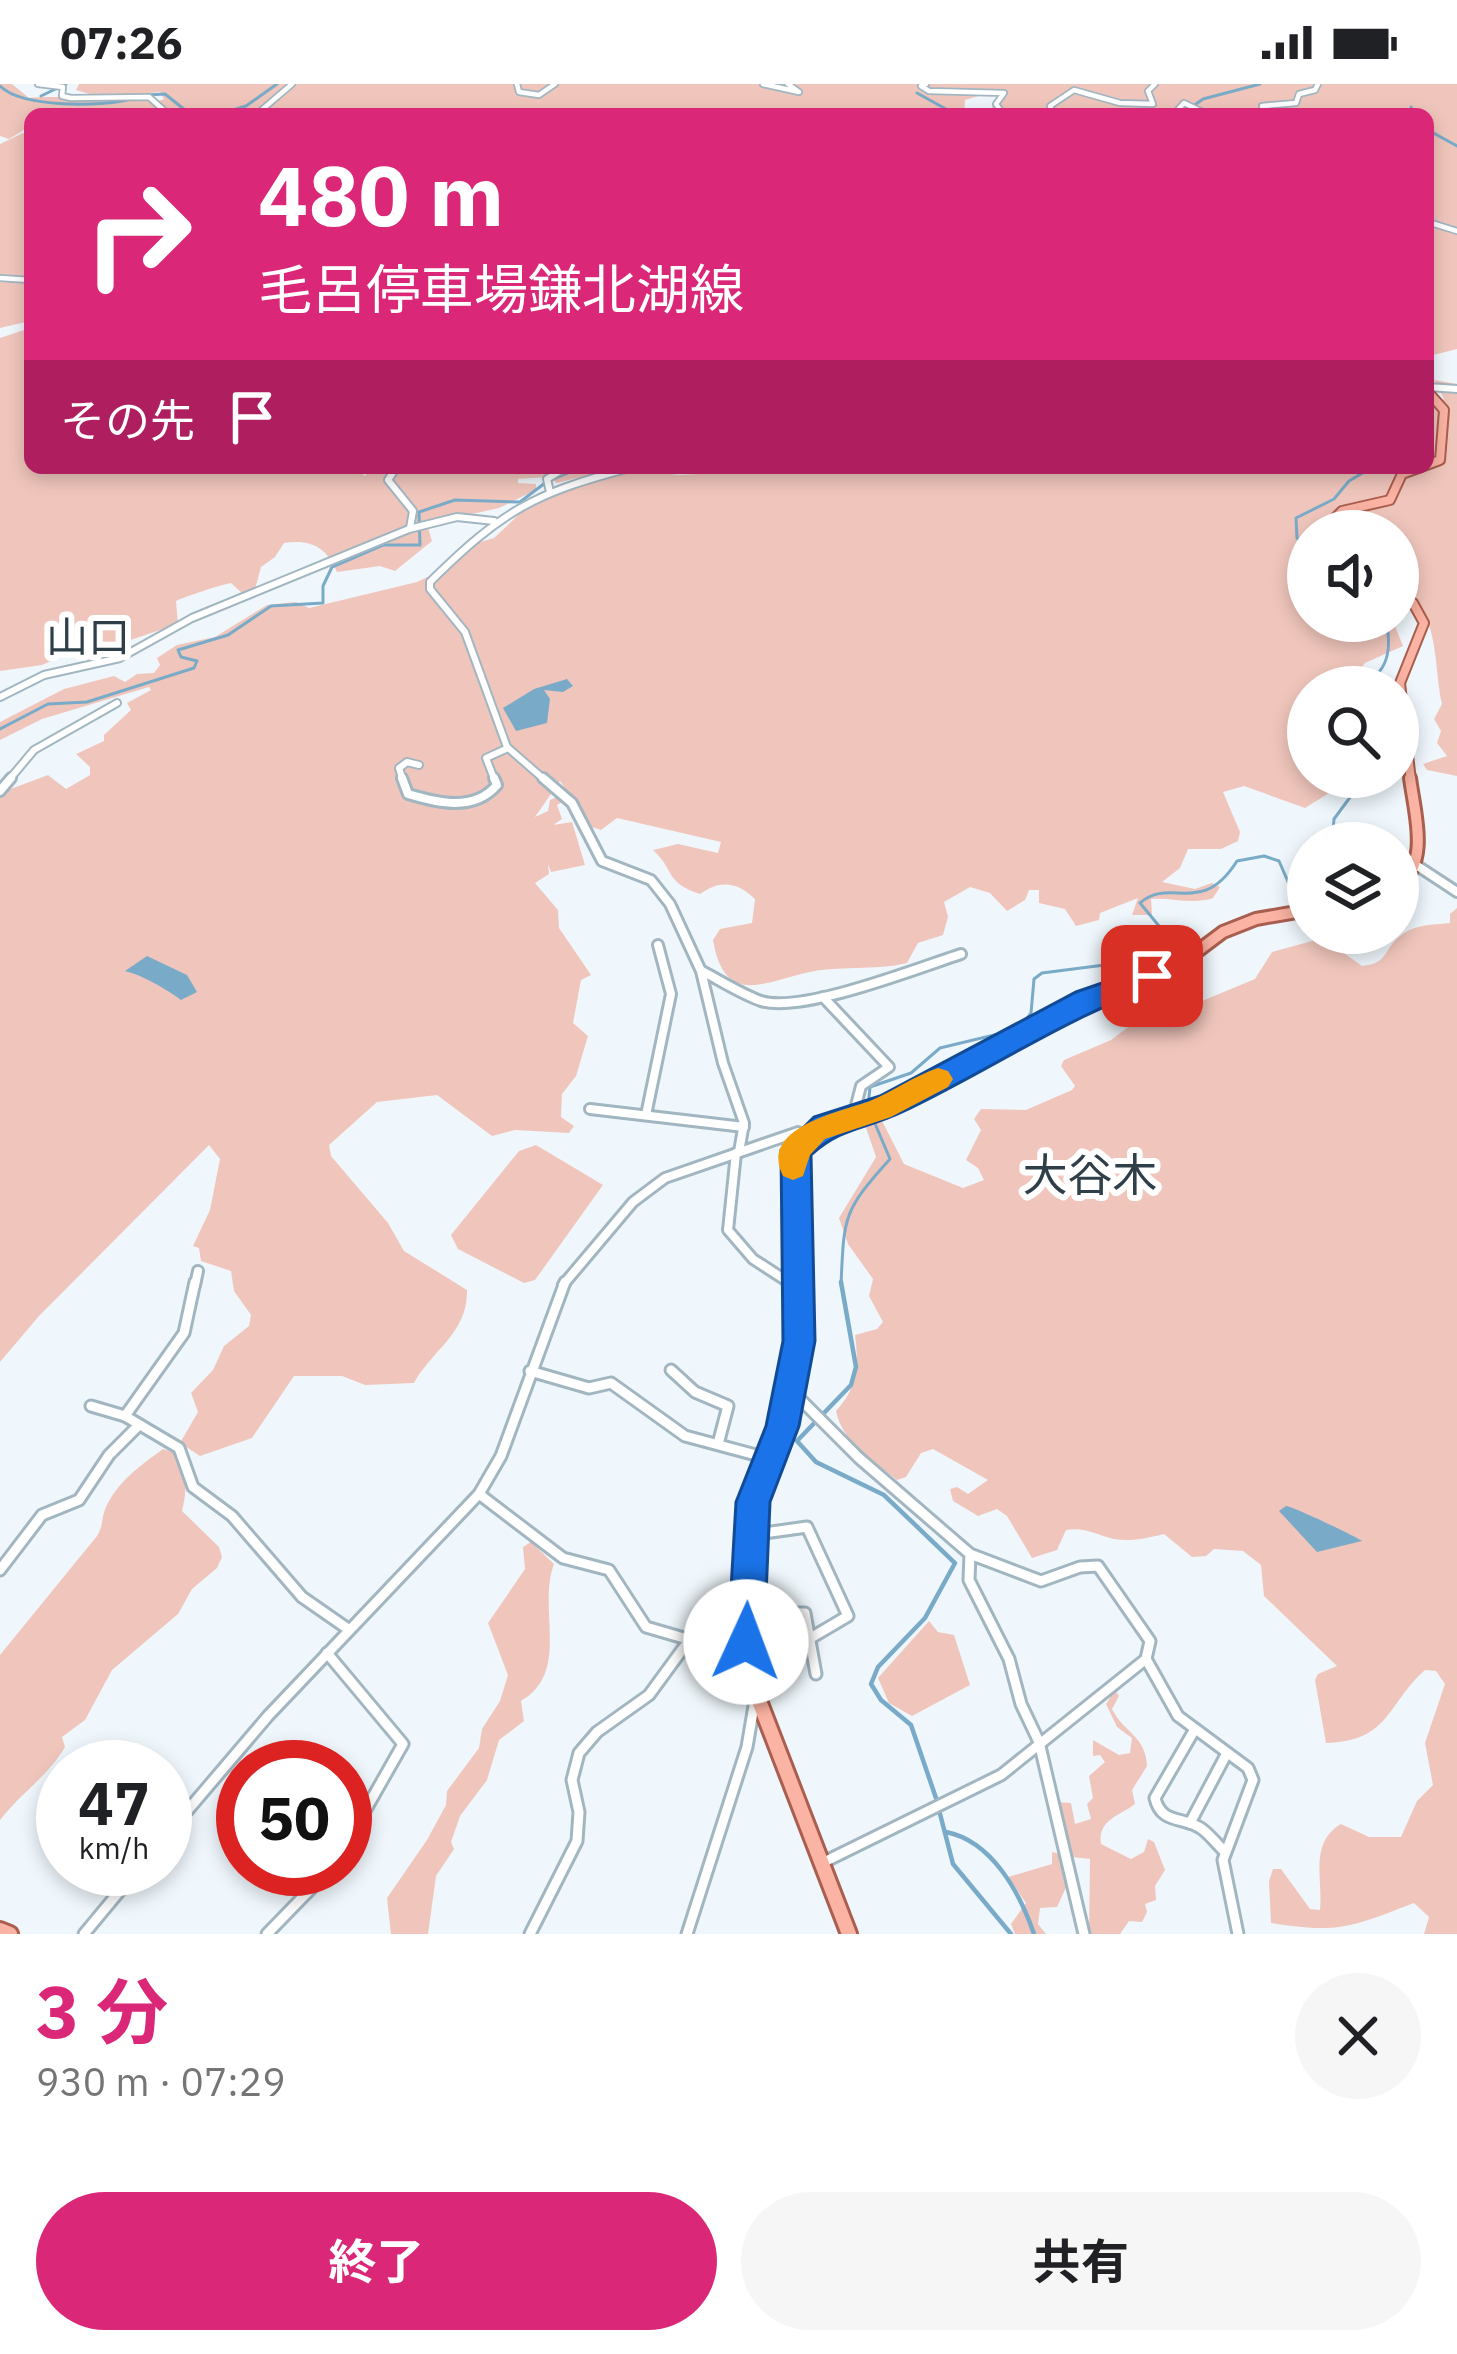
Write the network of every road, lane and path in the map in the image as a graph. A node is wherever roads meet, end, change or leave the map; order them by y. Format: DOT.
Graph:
graph roads {
  1 [pos="38,84"];
  2 [pos="292,84"];
  3 [pos="517,84"];
  4 [pos="556,84"];
  5 [pos="763,84"];
  6 [pos="788,84"];
  7 [pos="926,84"];
  8 [pos="1155,84"];
  9 [pos="1318,84"];
  10 [pos="60,87"];
  11 [pos="161,108"];
  12 [pos="268,108"];
  13 [pos="999,108"];
  14 [pos="1051,108"];
  15 [pos="1264,108"];
  16 [pos="1434,397"];
  17 [pos="1434,462"];
  18 [pos="392,474"];
  19 [pos="556,474"];
  20 [pos="610,474"];
  21 [pos="1402,474"];
  22 [pos="550,492"];
  23 [pos="1346,510"];
  24 [pos="494,521"];
  25 [pos="410,529"];
  26 [pos="1416,642"];
  27 [pos="0,697"];
  28 [pos="117,703"];
  29 [pos="504,738"];
  30 [pos="508,748"];
  31 [pos="488,754"];
  32 [pos="418,764"];
  33 [pos="0,791"];
  34 [pos="1413,822"];
  35 [pos="1419,867"];
  36 [pos="1457,892"];
  37 [pos="1287,914"];
  38 [pos="658,945"];
  39 [pos="961,954"];
  40 [pos="701,970"];
  41 [pos="822,996"];
  42 [pos="590,1108"];
  43 [pos="646,1115"];
  44 [pos="864,1115"];
  45 [pos="744,1125"];
  46 [pos="809,1136"];
  47 [pos="772,1141"];
  48 [pos="796,1150"];
  49 [pos="738,1152"];
  50 [pos="198,1271"];
  51 [pos="798,1289"];
  52 [pos="670,1370"];
  53 [pos="530,1371"];
  54 [pos="792,1391"];
  55 [pos="92,1406"];
  56 [pos="125,1416"];
  57 [pos="139,1424"];
  58 [pos="718,1444"];
  59 [pos="769,1459"];
  60 [pos="478,1494"];
  61 [pos="750,1534"];
  62 [pos="970,1554"];
  63 [pos="0,1570"];
  64 [pos="748,1613"];
  65 [pos="348,1629"];
  66 [pos="690,1639"];
  67 [pos="809,1639"];
  68 [pos="327,1653"];
  69 [pos="1146,1659"];
  70 [pos="816,1674"];
  71 [pos="752,1677"];
  72 [pos="756,1693"];
  73 [pos="1195,1729"];
  74 [pos="1040,1742"];
  75 [pos="1227,1753"];
  76 [pos="372,1799"];
  77 [pos="192,1806"];
  78 [pos="1190,1823"];
  79 [pos="1224,1851"];
  80 [pos="822,1863"];
  81 [pos="116,1896"];
  82 [pos="304,1896"];
  83 [pos="0,1930"];
  84 [pos="10,1934"];
  85 [pos="84,1934"];
  86 [pos="267,1934"];
  87 [pos="530,1934"];
  88 [pos="687,1934"];
  89 [pos="849,1934"];
  90 [pos="1084,1934"];
  91 [pos="1238,1934"];
  1 -- 10 [label="street"];
  2 -- 12 [label="street"];
  3 -- 4 [label="street"];
  5 -- 6 [label="street"];
  7 -- 13 [label="street"];
  8 -- 14 [label="street"];
  9 -- 15 [label="street"];
  10 -- 11 [label="street"];
  16 -- 17 [label="main road"];
  18 -- 25 [label="street"];
  19 -- 22 [label="street"];
  20 -- 22 [label="street"];
  21 -- 23 [label="main road"];
  22 -- 24 [label="street"];
  24 -- 25 [label="street"];
  24 -- 29 [label="street"];
  25 -- 27 [label="street"];
  26 -- 34 [label="main road"];
  28 -- 33 [label="street"];
  29 -- 30 [label="street"];
  29 -- 31 [label="street"];
  30 -- 31 [label="street"];
  30 -- 40 [label="street"];
  31 -- 32 [label="street"];
  35 -- 36 [label="street"];
  37 -- 44 [label="main road"];
  38 -- 43 [label="street"];
  39 -- 41 [label="street"];
  40 -- 41 [label="street"];
  40 -- 45 [label="street"];
  41 -- 44 [label="street"];
  42 -- 43 [label="street"];
  43 -- 45 [label="street"];
  44 -- 46 [label="main road"];
  45 -- 47 [label="street"];
  45 -- 49 [label="street"];
  46 -- 47 [label="street"];
  46 -- 48 [label="main road"];
  47 -- 48 [label="street"];
  47 -- 49 [label="street"];
  48 -- 51 [label="main road"];
  49 -- 51 [label="street"];
  49 -- 53 [label="street"];
  50 -- 56 [label="street"];
  51 -- 54 [label="main road"];
  52 -- 58 [label="street"];
  53 -- 58 [label="street"];
  53 -- 60 [label="street"];
  54 -- 59 [label="main road"];
  54 -- 62 [label="street"];
  55 -- 56 [label="street"];
  56 -- 57 [label="street"];
  57 -- 63 [label="street"];
  57 -- 65 [label="street"];
  58 -- 59 [label="street"];
  59 -- 61 [label="main road"];
  60 -- 65 [label="street"];
  60 -- 66 [label="street"];
  61 -- 64 [label="main road"];
  61 -- 67 [label="street"];
  62 -- 69 [label="street"];
  62 -- 74 [label="street"];
  64 -- 67 [label="street"];
  64 -- 71 [label="main road"];
  65 -- 68 [label="street"];
  66 -- 71 [label="street"];
  66 -- 87 [label="street"];
  67 -- 70 [label="street"];
  68 -- 76 [label="street"];
  68 -- 77 [label="street"];
  69 -- 73 [label="street"];
  69 -- 74 [label="street"];
  71 -- 72 [label="main road"];
  72 -- 80 [label="main road"];
  72 -- 88 [label="street"];
  73 -- 75 [label="street"];
  73 -- 78 [label="street"];
  74 -- 80 [label="street"];
  74 -- 90 [label="street"];
  75 -- 78 [label="street"];
  75 -- 79 [label="street"];
  78 -- 79 [label="street"];
  79 -- 91 [label="street"];
  80 -- 89 [label="main road"];
  81 -- 85 [label="street"];
  82 -- 86 [label="street"];
  83 -- 84 [label="main road"];
}
